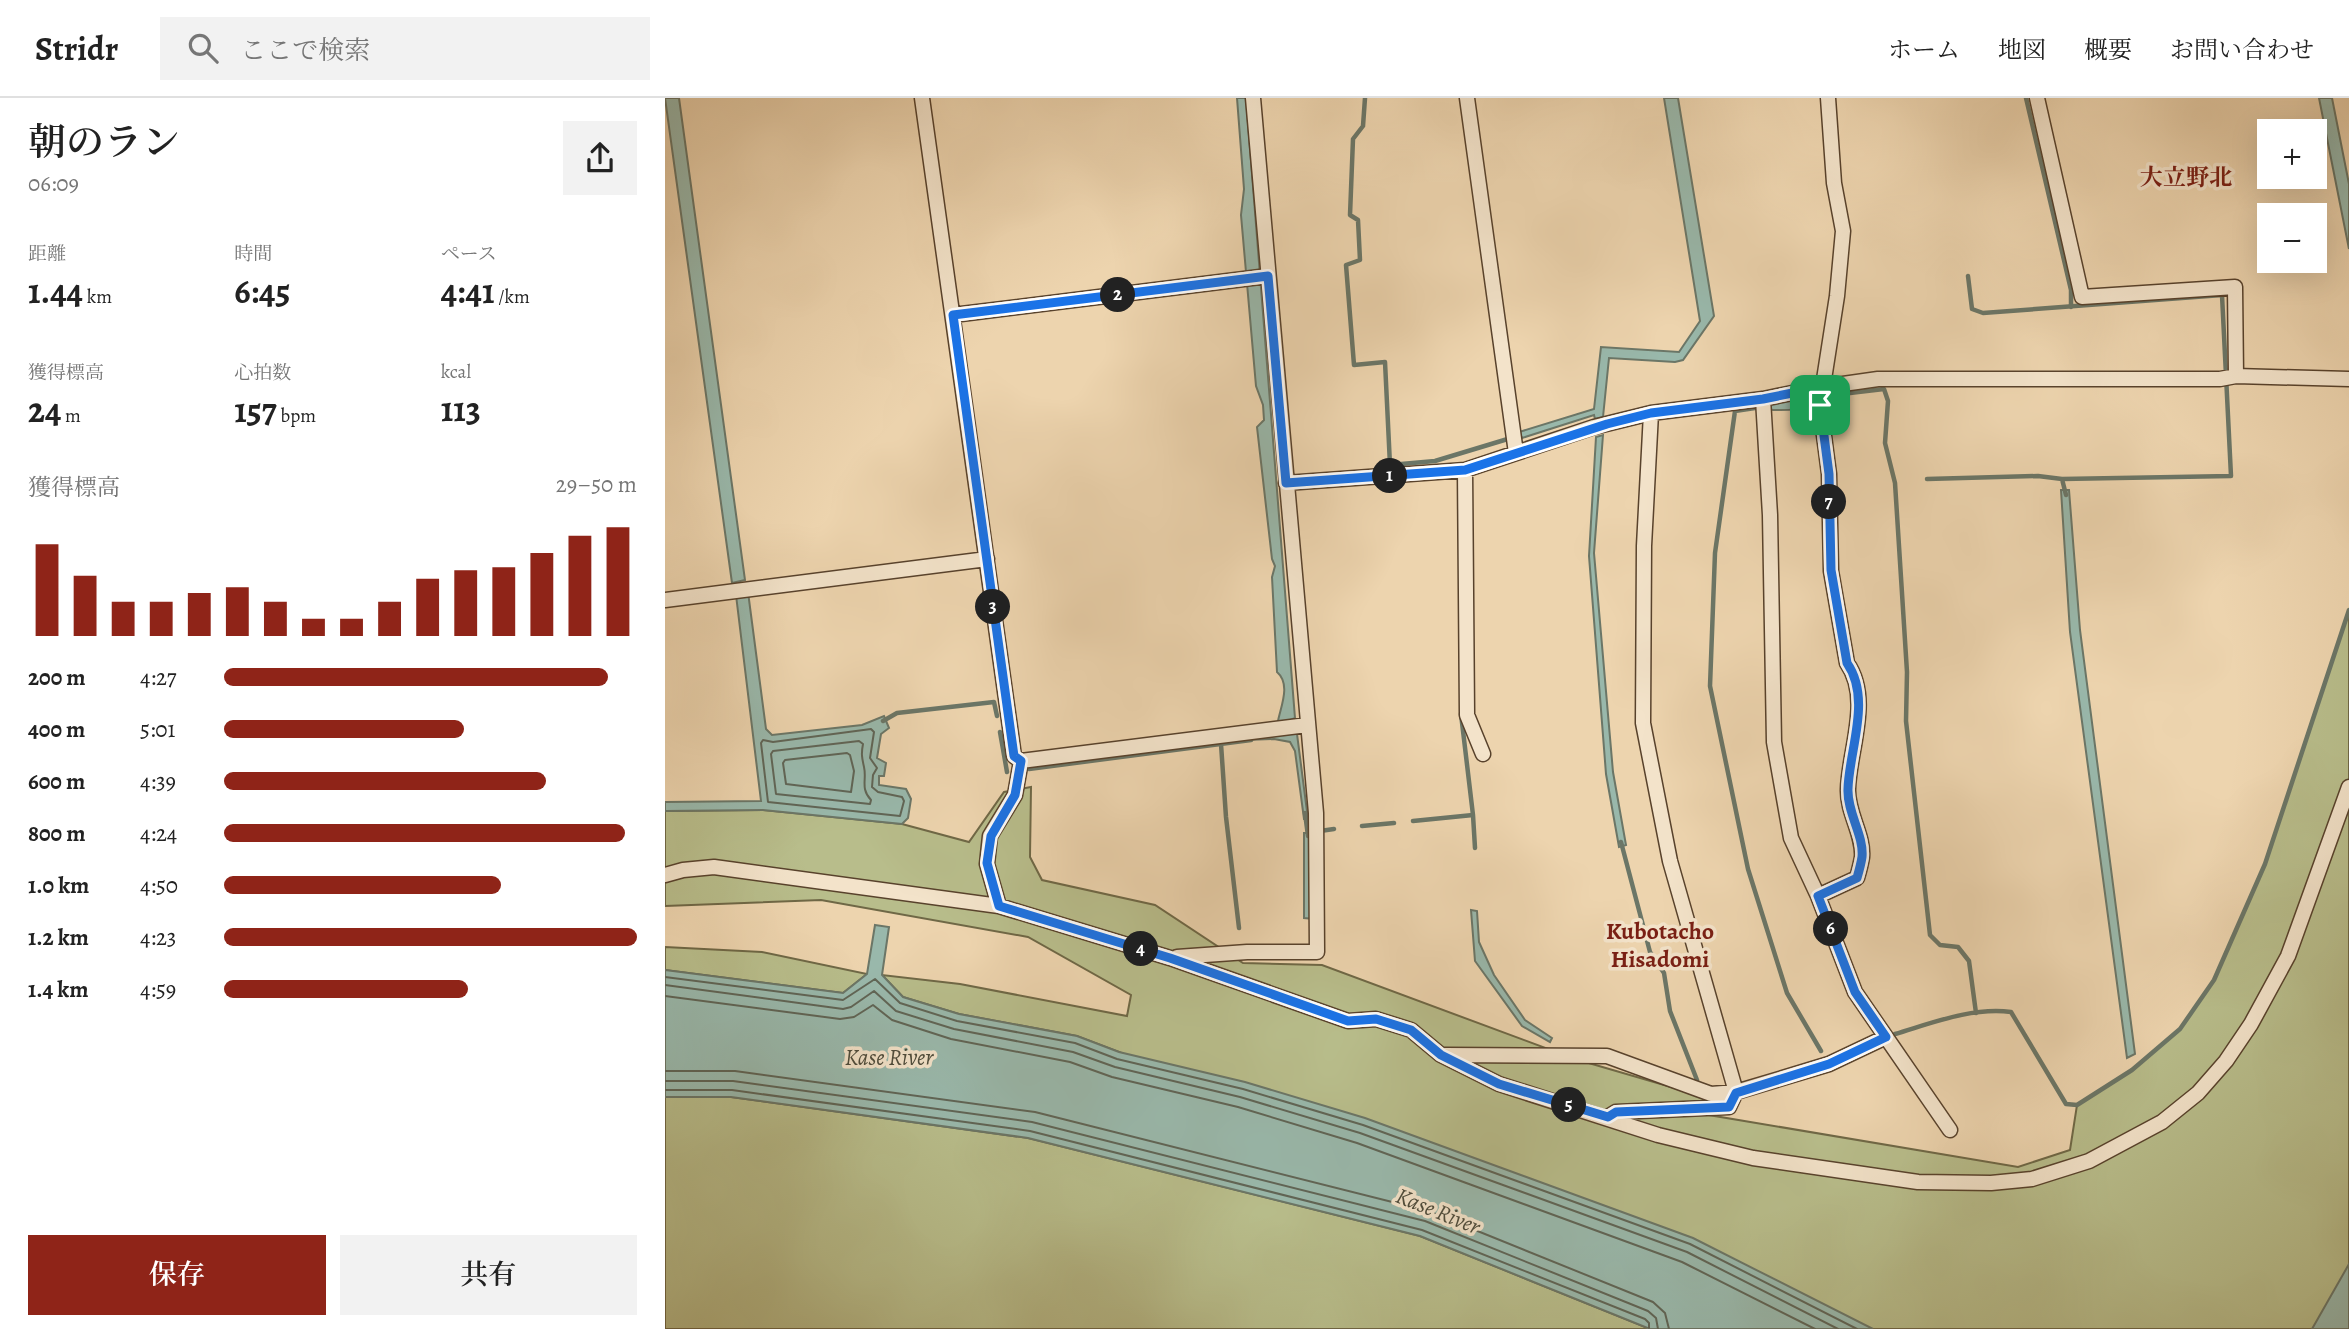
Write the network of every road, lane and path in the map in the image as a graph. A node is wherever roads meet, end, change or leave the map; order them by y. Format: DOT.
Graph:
graph roads {
  1 [pos="922,98"];
  2 [pos="1253,98"];
  3 [pos="1467,98"];
  4 [pos="1828,98"];
  5 [pos="2036,98"];
  6 [pos="1268,276"];
  7 [pos="953,315"];
  8 [pos="2229,377"];
  9 [pos="2349,379"];
  10 [pos="1822,387"];
  11 [pos="1764,407"];
  12 [pos="1651,413"];
  13 [pos="1515,443"];
  14 [pos="1465,470"];
  15 [pos="1286,483"];
  16 [pos="987,559"];
  17 [pos="665,600"];
  18 [pos="1297,726"];
  19 [pos="1483,754"];
  20 [pos="1021,761"];
  21 [pos="2349,787"];
  22 [pos="665,875"];
  23 [pos="1818,896"];
  24 [pos="999,906"];
  25 [pos="1170,958"];
  26 [pos="1886,1037"];
  27 [pos="1441,1055"];
  28 [pos="1736,1093"];
  29 [pos="1608,1117"];
  30 [pos="1950,1130"];
  1 -- 7 [label="street"];
  2 -- 6 [label="street"];
  3 -- 13 [label="street"];
  4 -- 10 [label="street"];
  5 -- 8 [label="street"];
  6 -- 7 [label="street"];
  6 -- 15 [label="street"];
  7 -- 16 [label="street"];
  8 -- 9 [label="street"];
  8 -- 10 [label="street"];
  10 -- 11 [label="street"];
  10 -- 23 [label="street"];
  11 -- 12 [label="street"];
  11 -- 23 [label="street"];
  12 -- 13 [label="street"];
  12 -- 28 [label="street"];
  13 -- 14 [label="street"];
  14 -- 15 [label="street"];
  14 -- 19 [label="street"];
  15 -- 18 [label="street"];
  16 -- 17 [label="street"];
  16 -- 20 [label="street"];
  18 -- 20 [label="street"];
  18 -- 25 [label="street"];
  20 -- 24 [label="street"];
  21 -- 29 [label="street"];
  22 -- 24 [label="street"];
  23 -- 26 [label="street"];
  24 -- 25 [label="street"];
  25 -- 27 [label="street"];
  26 -- 28 [label="street"];
  26 -- 30 [label="street"];
  27 -- 28 [label="street"];
  27 -- 29 [label="street"];
  28 -- 29 [label="street"];
}
